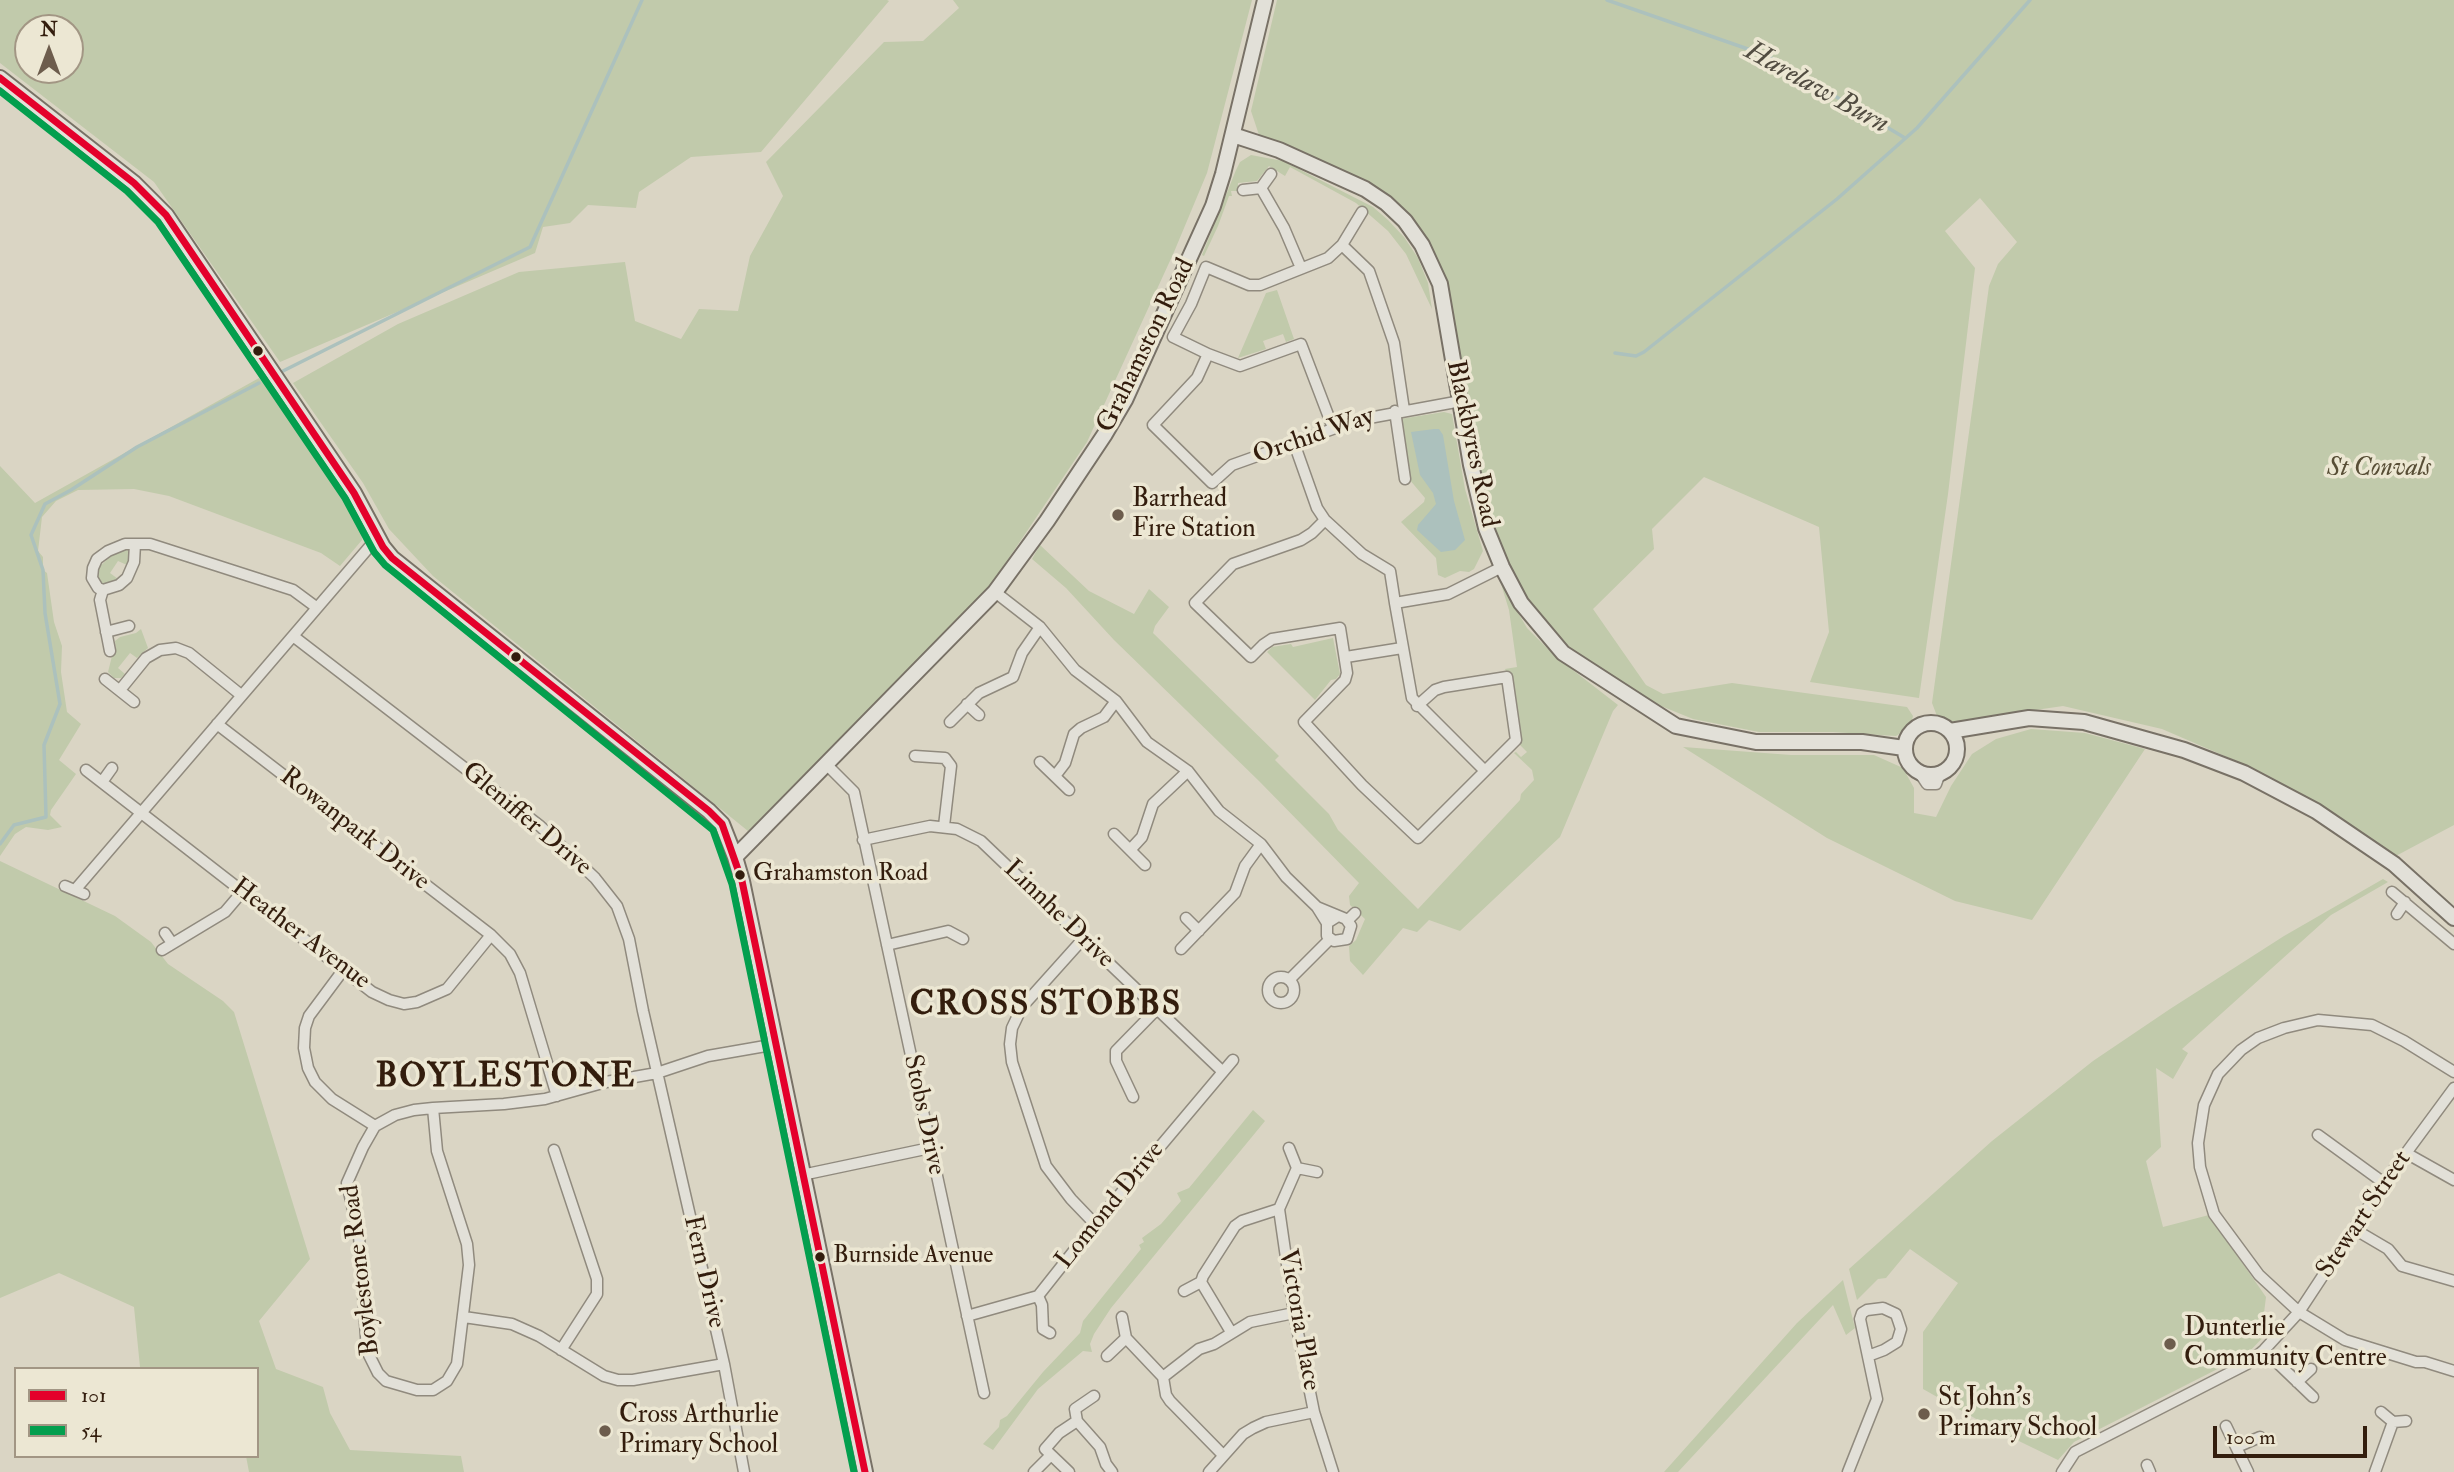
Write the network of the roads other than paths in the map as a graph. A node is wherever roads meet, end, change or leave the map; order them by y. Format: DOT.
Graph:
graph roads {
  1 [pos="1265,0"];
  2 [pos="0,78"];
  3 [pos="1233,135"];
  4 [pos="1271,174"];
  5 [pos="1261,188"];
  6 [pos="1243,190"];
  7 [pos="1362,212"];
  8 [pos="1342,245"];
  9 [pos="1301,268"];
  10 [pos="1208,354"];
  11 [pos="1461,401"];
  12 [pos="1399,411"];
  13 [pos="1333,428"];
  14 [pos="1294,443"];
  15 [pos="1405,479"];
  16 [pos="1325,520"];
  17 [pos="377,538"];
  18 [pos="135,544"];
  19 [pos="1502,567"];
  20 [pos="103,590"];
  21 [pos="995,592"];
  22 [pos="1395,603"];
  23 [pos="316,607"];
  24 [pos="129,626"];
  25 [pos="1040,627"];
  26 [pos="106,632"];
  27 [pos="293,636"];
  28 [pos="1402,648"];
  29 [pos="110,651"];
  30 [pos="1346,657"];
  31 [pos="105,679"];
  32 [pos="120,690"];
  33 [pos="240,695"];
  34 [pos="1116,701"];
  35 [pos="134,702"];
  36 [pos="967,704"];
  37 [pos="1418,706"];
  38 [pos="979,715"];
  39 [pos="950,722"];
  40 [pos="217,724"];
  41 [pos="1950,731"];
  42 [pos="1904,748"];
  43 [pos="915,756"];
  44 [pos="1040,762"];
  45 [pos="827,765"];
  46 [pos="112,768"];
  47 [pos="86,770"];
  48 [pos="1188,771"];
  49 [pos="1485,771"];
  50 [pos="1055,776"];
  51 [pos="102,782"];
  52 [pos="1069,790"];
  53 [pos="142,814"];
  54 [pos="944,826"];
  55 [pos="1114,834"];
  56 [pos="863,839"];
  57 [pos="1261,844"];
  58 [pos="1130,850"];
  59 [pos="735,857"];
  60 [pos="1145,865"];
  61 [pos="75,890"];
  62 [pos="242,892"];
  63 [pos="2392,892"];
  64 [pos="2405,902"];
  65 [pos="1317,907"];
  66 [pos="2397,914"];
  67 [pos="1347,917"];
  68 [pos="1186,918"];
  69 [pos="2454,918"];
  70 [pos="1327,923"];
  71 [pos="1199,931"];
  72 [pos="165,933"];
  73 [pos="491,935"];
  74 [pos="964,939"];
  75 [pos="1083,939"];
  76 [pos="1330,939"];
  77 [pos="172,943"];
  78 [pos="2454,944"];
  79 [pos="887,945"];
  80 [pos="1181,949"];
  81 [pos="162,950"];
  82 [pos="344,969"];
  83 [pos="1289,980"];
  84 [pos="1156,1010"];
  85 [pos="777,1044"];
  86 [pos="1233,1060"];
  87 [pos="1223,1072"];
  88 [pos="2454,1072"];
  89 [pos="657,1073"];
  90 [pos="2454,1088"];
  91 [pos="557,1096"];
  92 [pos="1133,1097"];
  93 [pos="433,1108"];
  94 [pos="375,1126"];
  95 [pos="2318,1135"];
  96 [pos="930,1148"];
  97 [pos="1289,1148"];
  98 [pos="554,1150"];
  99 [pos="2406,1153"];
  100 [pos="1297,1168"];
  101 [pos="1317,1172"];
  102 [pos="802,1175"];
  103 [pos="2454,1180"];
  104 [pos="2384,1183"];
  105 [pos="1279,1209"];
  106 [pos="1095,1224"];
  107 [pos="2354,1229"];
  108 [pos="2454,1281"];
  109 [pos="1201,1282"];
  110 [pos="1184,1291"];
  111 [pos="1038,1296"];
  112 [pos="2299,1312"];
  113 [pos="1294,1313"];
  114 [pos="967,1316"];
  115 [pos="464,1317"];
  116 [pos="1122,1317"];
  117 [pos="1231,1332"];
  118 [pos="1050,1333"];
  119 [pos="1126,1338"];
  120 [pos="561,1350"];
  121 [pos="2264,1350"];
  122 [pos="1107,1356"];
  123 [pos="1868,1356"];
  124 [pos="724,1364"];
  125 [pos="2311,1369"];
  126 [pos="2454,1371"];
  127 [pos="1163,1377"];
  128 [pos="2297,1382"];
  129 [pos="984,1394"];
  130 [pos="1094,1396"];
  131 [pos="2313,1397"];
  132 [pos="1314,1412"];
  133 [pos="2381,1412"];
  134 [pos="1077,1421"];
  135 [pos="2406,1421"];
  136 [pos="2393,1422"];
  137 [pos="2226,1426"];
  138 [pos="2260,1437"];
  139 [pos="2237,1447"];
  140 [pos="1223,1455"];
  141 [pos="1050,1456"];
  142 [pos="744,1472"];
  143 [pos="865,1472"];
  144 [pos="1034,1472"];
  145 [pos="1069,1472"];
  146 [pos="1112,1472"];
  147 [pos="1209,1472"];
  148 [pos="1333,1472"];
  149 [pos="1848,1472"];
  150 [pos="2062,1472"];
  151 [pos="2248,1472"];
  152 [pos="2375,1472"];
  1 -- 3 [label="main road, Grahamston Road"];
  2 -- 17 [label="main road"];
  3 -- 11 [label="main road, Blackbyres Road"];
  3 -- 21 [label="main road, Grahamston Road"];
  4 -- 5 [label="street"];
  5 -- 6 [label="street"];
  5 -- 9 [label="street"];
  7 -- 8 [label="street"];
  8 -- 9 [label="street"];
  8 -- 12 [label="street, Orchid Way"];
  9 -- 10 [label="street"];
  10 -- 13 [label="street"];
  10 -- 14 [label="street, Orchid Way"];
  11 -- 12 [label="street, Orchid Way"];
  11 -- 19 [label="main road, Blackbyres Road"];
  12 -- 13 [label="street, Orchid Way"];
  12 -- 15 [label="street, Orchid Way"];
  13 -- 14 [label="street, Orchid Way"];
  14 -- 16 [label="street"];
  16 -- 22 [label="street"];
  16 -- 30 [label="street"];
  17 -- 23 [label="street"];
  17 -- 59 [label="main road"];
  18 -- 20 [label="street"];
  18 -- 20 [label="street"];
  18 -- 23 [label="street"];
  19 -- 22 [label="street"];
  19 -- 42 [label="main road, Blackbyres Road"];
  20 -- 26 [label="street"];
  21 -- 25 [label="street"];
  21 -- 45 [label="main road, Grahamston Road"];
  22 -- 28 [label="street"];
  23 -- 27 [label="street"];
  24 -- 26 [label="street"];
  25 -- 34 [label="street"];
  25 -- 36 [label="street"];
  26 -- 29 [label="street"];
  27 -- 33 [label="street"];
  27 -- 89 [label="street, Gleniffer Drive"];
  28 -- 30 [label="street"];
  28 -- 37 [label="street"];
  30 -- 49 [label="street"];
  31 -- 32 [label="street"];
  32 -- 33 [label="street"];
  32 -- 35 [label="street"];
  33 -- 40 [label="street"];
  34 -- 48 [label="street"];
  34 -- 50 [label="street"];
  36 -- 38 [label="street"];
  36 -- 39 [label="street"];
  37 -- 49 [label="street"];
  37 -- 49 [label="street"];
  40 -- 53 [label="street"];
  40 -- 73 [label="street, Rowanpark Drive"];
  41 -- 42 [label="main road"];
  41 -- 42 [label="main road"];
  41 -- 69 [label="main road"];
  43 -- 54 [label="street"];
  44 -- 50 [label="street"];
  45 -- 56 [label="street, Stobs Drive"];
  45 -- 59 [label="main road, Grahamston Road"];
  46 -- 51 [label="street"];
  47 -- 51 [label="street, Heather Avenue"];
  48 -- 57 [label="street"];
  48 -- 58 [label="street"];
  50 -- 52 [label="street"];
  51 -- 53 [label="street, Heather Avenue"];
  53 -- 61 [label="street"];
  53 -- 62 [label="street, Heather Avenue"];
  54 -- 56 [label="street, Linnhe Drive"];
  54 -- 75 [label="street, Linnhe Drive"];
  55 -- 58 [label="street"];
  56 -- 79 [label="street, Stobs Drive"];
  57 -- 65 [label="street"];
  57 -- 71 [label="street"];
  58 -- 60 [label="street"];
  59 -- 85 [label="main road"];
  62 -- 77 [label="street"];
  62 -- 82 [label="street, Heather Avenue"];
  63 -- 64 [label="street"];
  64 -- 66 [label="street"];
  64 -- 78 [label="street"];
  65 -- 67 [label="street"];
  65 -- 70 [label="street"];
  67 -- 70 [label="street"];
  67 -- 76 [label="street"];
  68 -- 71 [label="street"];
  70 -- 76 [label="street"];
  71 -- 80 [label="street"];
  72 -- 77 [label="street"];
  73 -- 82 [label="street, Heather Avenue"];
  73 -- 91 [label="street, Rowanpark Drive"];
  74 -- 79 [label="street"];
  75 -- 84 [label="street, Linnhe Drive"];
  75 -- 106 [label="street"];
  76 -- 83 [label="street"];
  77 -- 81 [label="street"];
  79 -- 96 [label="street, Stobs Drive"];
  82 -- 94 [label="street"];
  84 -- 87 [label="street, Linnhe Drive"];
  84 -- 92 [label="street"];
  85 -- 89 [label="street"];
  85 -- 102 [label="main road"];
  86 -- 87 [label="street, Lomond Drive"];
  87 -- 106 [label="street, Lomond Drive"];
  88 -- 112 [label="street"];
  89 -- 91 [label="street"];
  89 -- 124 [label="street, Fern Drive"];
  90 -- 99 [label="street, Stewart Street"];
  91 -- 93 [label="street"];
  93 -- 94 [label="street"];
  93 -- 115 [label="street, Boylestone Road"];
  94 -- 115 [label="street, Boylestone Road"];
  95 -- 104 [label="street"];
  96 -- 102 [label="street"];
  96 -- 114 [label="street, Stobs Drive"];
  97 -- 100 [label="street"];
  98 -- 120 [label="street"];
  99 -- 103 [label="street"];
  99 -- 104 [label="street, Stewart Street"];
  100 -- 101 [label="street"];
  100 -- 105 [label="street"];
  102 -- 143 [label="main road"];
  104 -- 107 [label="street, Stewart Street"];
  105 -- 109 [label="street"];
  105 -- 113 [label="street, Victoria Place"];
  106 -- 111 [label="street, Lomond Drive"];
  107 -- 108 [label="street"];
  107 -- 112 [label="street, Stewart Street"];
  109 -- 110 [label="street"];
  109 -- 117 [label="street"];
  111 -- 114 [label="street, Lomond Drive"];
  111 -- 118 [label="street"];
  112 -- 121 [label="street, Stewart Street"];
  112 -- 126 [label="street"];
  113 -- 117 [label="street"];
  113 -- 132 [label="street, Victoria Place"];
  114 -- 129 [label="street, Stobs Drive"];
  115 -- 120 [label="street"];
  116 -- 119 [label="street"];
  117 -- 127 [label="street"];
  119 -- 122 [label="street"];
  119 -- 127 [label="street"];
  120 -- 124 [label="street"];
  121 -- 128 [label="street"];
  121 -- 150 [label="street, Stewart Street"];
  123 -- 123 [label="street"];
  123 -- 149 [label="street"];
  124 -- 142 [label="street, Fern Drive"];
  125 -- 128 [label="street"];
  127 -- 140 [label="street"];
  128 -- 131 [label="street"];
  130 -- 134 [label="street"];
  132 -- 140 [label="street"];
  132 -- 148 [label="street, Victoria Place"];
  133 -- 136 [label="street"];
  134 -- 141 [label="street"];
  134 -- 146 [label="street"];
  135 -- 136 [label="street"];
  136 -- 152 [label="street"];
  137 -- 139 [label="street"];
  138 -- 139 [label="street"];
  139 -- 151 [label="street"];
  140 -- 147 [label="street"];
  141 -- 144 [label="street"];
  141 -- 145 [label="street"];
}
